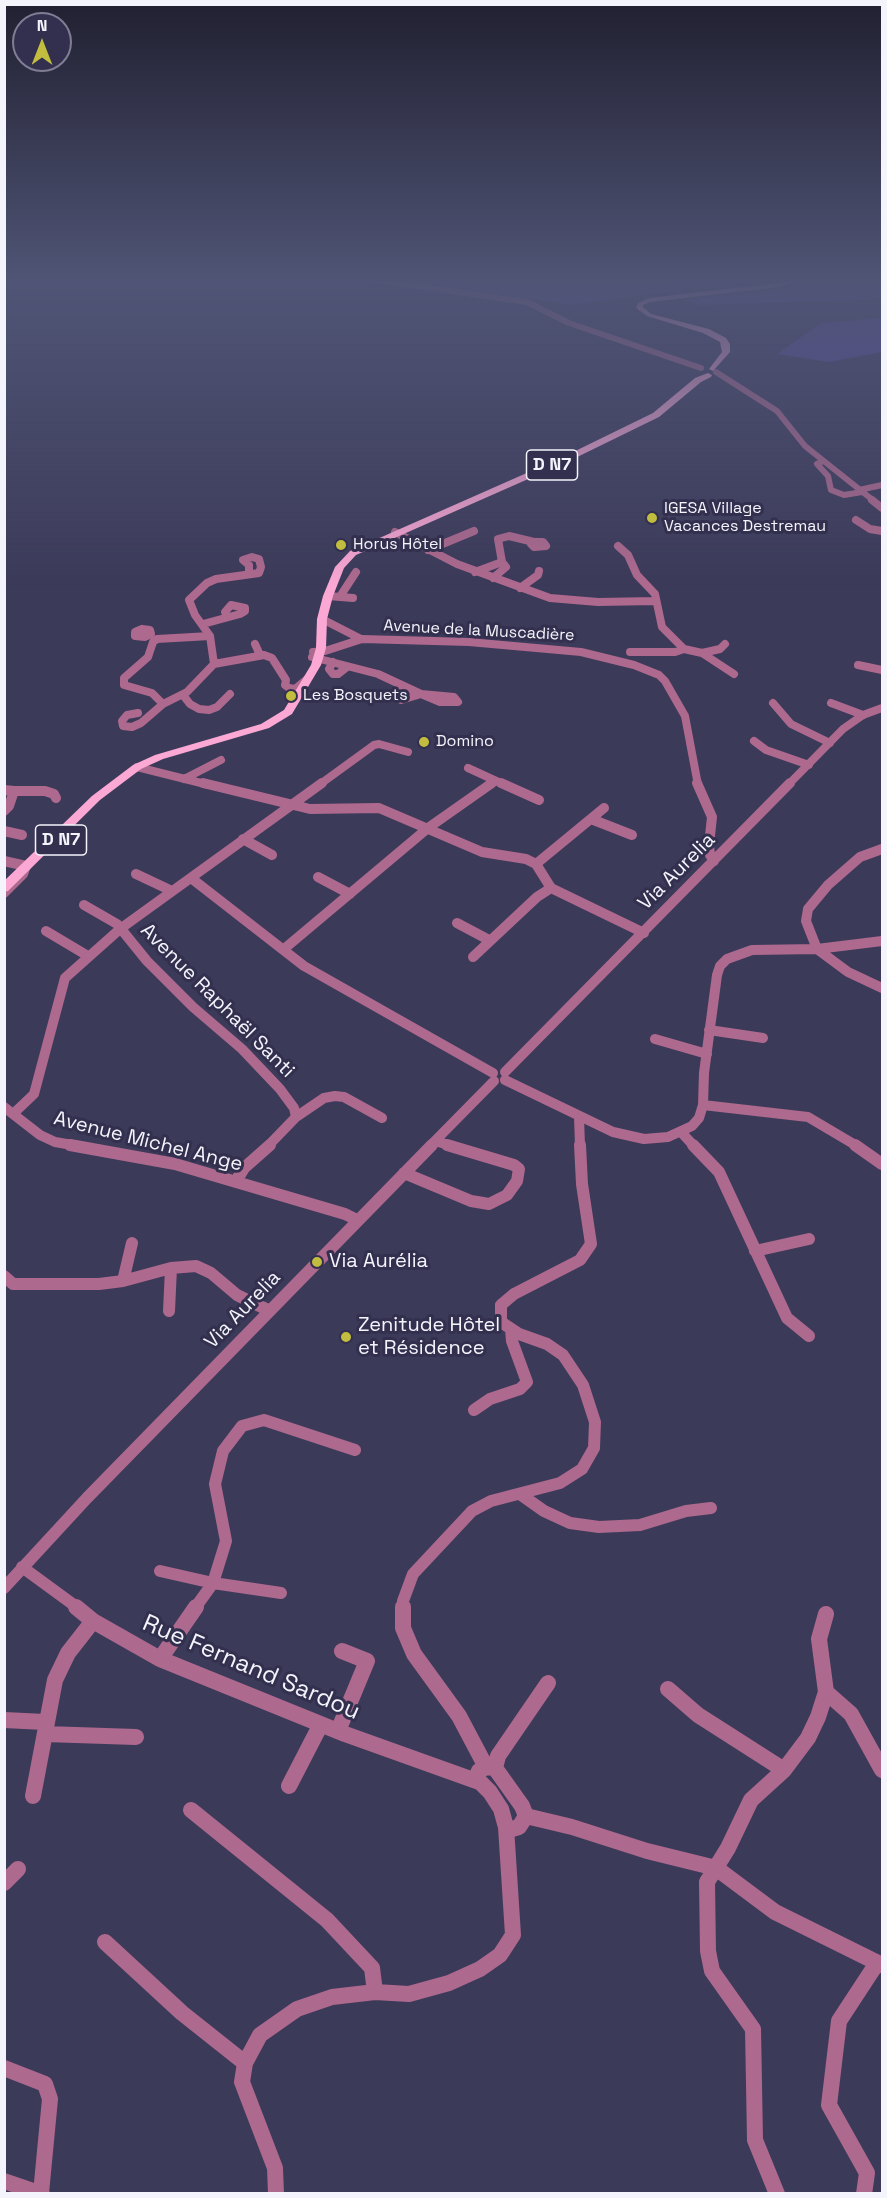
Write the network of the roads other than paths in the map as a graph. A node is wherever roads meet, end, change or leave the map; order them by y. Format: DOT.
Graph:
graph roads {
  1 [pos="695,382"];
  2 [pos="732,382"];
  3 [pos="824,460"];
  4 [pos="882,485"];
  5 [pos="861,491"];
  6 [pos="882,508"];
  7 [pos="856,520"];
  8 [pos="474,531"];
  9 [pos="882,531"];
  10 [pos="395,532"];
  11 [pos="534,542"];
  12 [pos="618,546"];
  13 [pos="428,550"];
  14 [pos="502,562"];
  15 [pos="539,571"];
  16 [pos="356,572"];
  17 [pos="475,572"];
  18 [pos="249,574"];
  19 [pos="493,578"];
  20 [pos="520,588"];
  21 [pos="328,596"];
  22 [pos="341,596"];
  23 [pos="353,598"];
  24 [pos="656,601"];
  25 [pos="227,617"];
  26 [pos="322,619"];
  27 [pos="203,624"];
  28 [pos="210,636"];
  29 [pos="362,639"];
  30 [pos="255,644"];
  31 [pos="725,644"];
  32 [pos="684,649"];
  33 [pos="630,652"];
  34 [pos="702,653"];
  35 [pos="260,655"];
  36 [pos="317,655"];
  37 [pos="214,664"];
  38 [pos="858,665"];
  39 [pos="882,670"];
  40 [pos="734,674"];
  41 [pos="301,684"];
  42 [pos="230,694"];
  43 [pos="421,694"];
  44 [pos="183,695"];
  45 [pos="773,703"];
  46 [pos="831,703"];
  47 [pos="163,704"];
  48 [pos="882,708"];
  49 [pos="138,713"];
  50 [pos="863,715"];
  51 [pos="228,738"];
  52 [pos="754,741"];
  53 [pos="830,743"];
  54 [pos="408,752"];
  55 [pos="221,760"];
  56 [pos="809,765"];
  57 [pos="137,767"];
  58 [pos="468,768"];
  59 [pos="184,779"];
  60 [pos="495,781"];
  61 [pos="117,782"];
  62 [pos="9,790"];
  63 [pos="56,798"];
  64 [pos="539,800"];
  65 [pos="289,804"];
  66 [pos="604,808"];
  67 [pos="4,811"];
  68 [pos="591,819"];
  69 [pos="428,828"];
  70 [pos="4,831"];
  71 [pos="22,835"];
  72 [pos="632,835"];
  73 [pos="243,839"];
  74 [pos="882,849"];
  75 [pos="272,855"];
  76 [pos="4,861"];
  77 [pos="40,861"];
  78 [pos="714,861"];
  79 [pos="536,864"];
  80 [pos="4,867"];
  81 [pos="24,869"];
  82 [pos="136,874"];
  83 [pos="318,877"];
  84 [pos="191,878"];
  85 [pos="4,888"];
  86 [pos="551,888"];
  87 [pos="172,891"];
  88 [pos="4,893"];
  89 [pos="350,894"];
  90 [pos="4,898"];
  91 [pos="84,905"];
  92 [pos="457,923"];
  93 [pos="120,929"];
  94 [pos="46,931"];
  95 [pos="644,933"];
  96 [pos="489,940"];
  97 [pos="882,941"];
  98 [pos="284,949"];
  99 [pos="818,950"];
  100 [pos="88,956"];
  101 [pos="473,957"];
  102 [pos="882,988"];
  103 [pos="709,1030"];
  104 [pos="763,1038"];
  105 [pos="655,1040"];
  106 [pos="706,1054"];
  107 [pos="499,1077"];
  108 [pos="703,1105"];
  109 [pos="9,1110"];
  110 [pos="296,1117"];
  111 [pos="579,1117"];
  112 [pos="382,1119"];
  113 [pos="681,1132"];
  114 [pos="435,1141"];
  115 [pos="882,1164"];
  116 [pos="404,1173"];
  117 [pos="236,1181"];
  118 [pos="357,1220"];
  119 [pos="809,1239"];
  120 [pos="132,1243"];
  121 [pos="755,1251"];
  122 [pos="171,1268"];
  123 [pos="4,1276"];
  124 [pos="123,1281"];
  125 [pos="169,1311"];
  126 [pos="270,1311"];
  127 [pos="511,1329"];
  128 [pos="809,1336"];
  129 [pos="474,1410"];
  130 [pos="355,1450"];
  131 [pos="520,1494"];
  132 [pos="711,1508"];
  133 [pos="22,1567"];
  134 [pos="160,1571"];
  135 [pos="4,1581"];
  136 [pos="213,1583"];
  137 [pos="4,1588"];
  138 [pos="281,1593"];
  139 [pos="826,1614"];
  140 [pos="93,1621"];
  141 [pos="342,1651"];
  142 [pos="160,1659"];
  143 [pos="548,1683"];
  144 [pos="668,1689"];
  145 [pos="826,1692"];
  146 [pos="4,1720"];
  147 [pos="321,1724"];
  148 [pos="45,1728"];
  149 [pos="338,1731"];
  150 [pos="136,1737"];
  151 [pos="490,1768"];
  152 [pos="784,1770"];
  153 [pos="882,1770"];
  154 [pos="478,1782"];
  155 [pos="289,1786"];
  156 [pos="33,1796"];
  157 [pos="191,1810"];
  158 [pos="526,1816"];
  159 [pos="506,1827"];
  160 [pos="716,1868"];
  161 [pos="18,1869"];
  162 [pos="4,1882"];
  163 [pos="105,1942"];
  164 [pos="880,1964"];
  165 [pos="375,1992"];
  166 [pos="245,2063"];
  167 [pos="4,2068"];
  168 [pos="4,2181"];
  169 [pos="41,2193"];
  170 [pos="276,2193"];
  171 [pos="777,2193"];
  172 [pos="864,2193"];
  1 -- 10 [label="main road, D N7"];
  2 -- 3 [label="street"];
  3 -- 5 [label="street"];
  3 -- 5 [label="street"];
  4 -- 5 [label="street"];
  5 -- 6 [label="street"];
  7 -- 9 [label="street"];
  8 -- 13 [label="street"];
  10 -- 13 [label="street"];
  10 -- 21 [label="main road, D N7"];
  11 -- 14 [label="street"];
  12 -- 24 [label="street"];
  13 -- 17 [label="street"];
  14 -- 17 [label="street"];
  14 -- 19 [label="street"];
  15 -- 20 [label="street"];
  16 -- 22 [label="street"];
  17 -- 19 [label="street"];
  18 -- 18 [label="street"];
  18 -- 27 [label="street"];
  19 -- 20 [label="street"];
  20 -- 24 [label="street"];
  21 -- 22 [label="street"];
  21 -- 26 [label="main road, D N7"];
  22 -- 23 [label="street"];
  24 -- 32 [label="street"];
  25 -- 27 [label="street"];
  26 -- 29 [label="street"];
  26 -- 36 [label="main road, D N7"];
  27 -- 28 [label="street"];
  28 -- 37 [label="street"];
  28 -- 47 [label="street"];
  29 -- 36 [label="street, Avenue de la Muscadière"];
  29 -- 78 [label="street, Avenue de la Muscadière"];
  30 -- 35 [label="street"];
  31 -- 34 [label="street"];
  32 -- 33 [label="street"];
  32 -- 34 [label="street"];
  34 -- 40 [label="street"];
  35 -- 37 [label="street"];
  35 -- 41 [label="street"];
  36 -- 41 [label="main road, D N7"];
  36 -- 43 [label="street"];
  37 -- 44 [label="street"];
  38 -- 39 [label="street"];
  41 -- 51 [label="main road, D N7"];
  41 -- 51 [label="main road, D N7"];
  42 -- 44 [label="street"];
  44 -- 47 [label="street"];
  45 -- 53 [label="street"];
  46 -- 50 [label="street"];
  47 -- 49 [label="street"];
  48 -- 50 [label="street, Via Aurelia"];
  50 -- 53 [label="street, Via Aurelia"];
  51 -- 57 [label="main road, D N7"];
  52 -- 56 [label="street"];
  53 -- 56 [label="street, Via Aurelia"];
  54 -- 65 [label="street"];
  55 -- 59 [label="street"];
  56 -- 78 [label="street, Via Aurelia"];
  57 -- 59 [label="street"];
  57 -- 61 [label="main road, D N7"];
  58 -- 60 [label="street"];
  59 -- 65 [label="street"];
  60 -- 64 [label="street"];
  60 -- 69 [label="street"];
  61 -- 77 [label="main road, D N7"];
  61 -- 81 [label="main road, D N7"];
  62 -- 63 [label="street"];
  62 -- 67 [label="street"];
  65 -- 69 [label="street"];
  65 -- 73 [label="street"];
  66 -- 68 [label="street"];
  68 -- 72 [label="street"];
  68 -- 79 [label="street"];
  69 -- 79 [label="street"];
  69 -- 89 [label="street"];
  70 -- 71 [label="street"];
  73 -- 75 [label="street"];
  73 -- 84 [label="street"];
  74 -- 99 [label="street"];
  76 -- 81 [label="street"];
  77 -- 81 [label="main road"];
  77 -- 90 [label="main road, D N7"];
  78 -- 95 [label="street, Via Aurelia"];
  79 -- 86 [label="street"];
  80 -- 81 [label="street"];
  81 -- 85 [label="main road, D N7"];
  81 -- 88 [label="street"];
  82 -- 87 [label="street"];
  83 -- 89 [label="street"];
  84 -- 87 [label="street"];
  84 -- 98 [label="street"];
  86 -- 95 [label="street"];
  86 -- 96 [label="street"];
  87 -- 93 [label="street"];
  89 -- 98 [label="street"];
  91 -- 93 [label="street, Avenue Raphaël Santi"];
  92 -- 96 [label="street"];
  93 -- 100 [label="street"];
  93 -- 110 [label="street, Avenue Raphaël Santi"];
  94 -- 100 [label="street"];
  95 -- 107 [label="street, Via Aurelia"];
  96 -- 101 [label="street"];
  97 -- 99 [label="street"];
  98 -- 107 [label="street"];
  99 -- 102 [label="street"];
  99 -- 103 [label="street"];
  100 -- 109 [label="street"];
  103 -- 104 [label="street"];
  103 -- 106 [label="street"];
  105 -- 106 [label="street"];
  106 -- 108 [label="street"];
  107 -- 111 [label="street"];
  107 -- 114 [label="street, Via Aurelia"];
  108 -- 113 [label="street"];
  108 -- 115 [label="street"];
  109 -- 117 [label="street, Avenue Michel Ange"];
  110 -- 112 [label="street"];
  110 -- 117 [label="street"];
  111 -- 113 [label="street"];
  111 -- 127 [label="street"];
  113 -- 121 [label="street"];
  114 -- 116 [label="street, Via Aurelia"];
  114 -- 116 [label="street"];
  116 -- 118 [label="street, Via Aurelia"];
  117 -- 118 [label="street, Avenue Michel Ange"];
  118 -- 126 [label="street, Via Aurelia"];
  119 -- 121 [label="street"];
  120 -- 124 [label="street"];
  121 -- 128 [label="street"];
  122 -- 124 [label="street"];
  122 -- 125 [label="street"];
  122 -- 126 [label="street"];
  123 -- 124 [label="street"];
  126 -- 133 [label="street, Via Aurelia"];
  127 -- 129 [label="street"];
  127 -- 131 [label="street"];
  130 -- 136 [label="street"];
  131 -- 132 [label="street"];
  131 -- 151 [label="street"];
  133 -- 135 [label="street, Via Aurelia"];
  133 -- 137 [label="street, Via Aurelia"];
  133 -- 140 [label="street, Rue Fernand Sardou"];
  134 -- 136 [label="street"];
  136 -- 138 [label="street"];
  136 -- 142 [label="street"];
  139 -- 145 [label="street"];
  140 -- 142 [label="street, Rue Fernand Sardou"];
  140 -- 148 [label="street"];
  141 -- 149 [label="street"];
  142 -- 147 [label="street, Rue Fernand Sardou"];
  143 -- 151 [label="street"];
  144 -- 152 [label="street"];
  145 -- 152 [label="street"];
  145 -- 153 [label="street"];
  146 -- 148 [label="street"];
  147 -- 149 [label="street, Rue Fernand Sardou"];
  147 -- 155 [label="street"];
  148 -- 150 [label="street"];
  148 -- 156 [label="street"];
  149 -- 154 [label="street, Rue Fernand Sardou"];
  151 -- 154 [label="street"];
  151 -- 158 [label="street"];
  152 -- 160 [label="street"];
  154 -- 159 [label="street"];
  157 -- 165 [label="street"];
  158 -- 159 [label="street"];
  158 -- 160 [label="street"];
  159 -- 165 [label="street"];
  160 -- 164 [label="street"];
  160 -- 171 [label="street"];
  161 -- 162 [label="street"];
  163 -- 166 [label="street"];
  164 -- 172 [label="street"];
  165 -- 166 [label="street"];
  166 -- 170 [label="street"];
  167 -- 169 [label="street"];
  168 -- 169 [label="street"];
}
